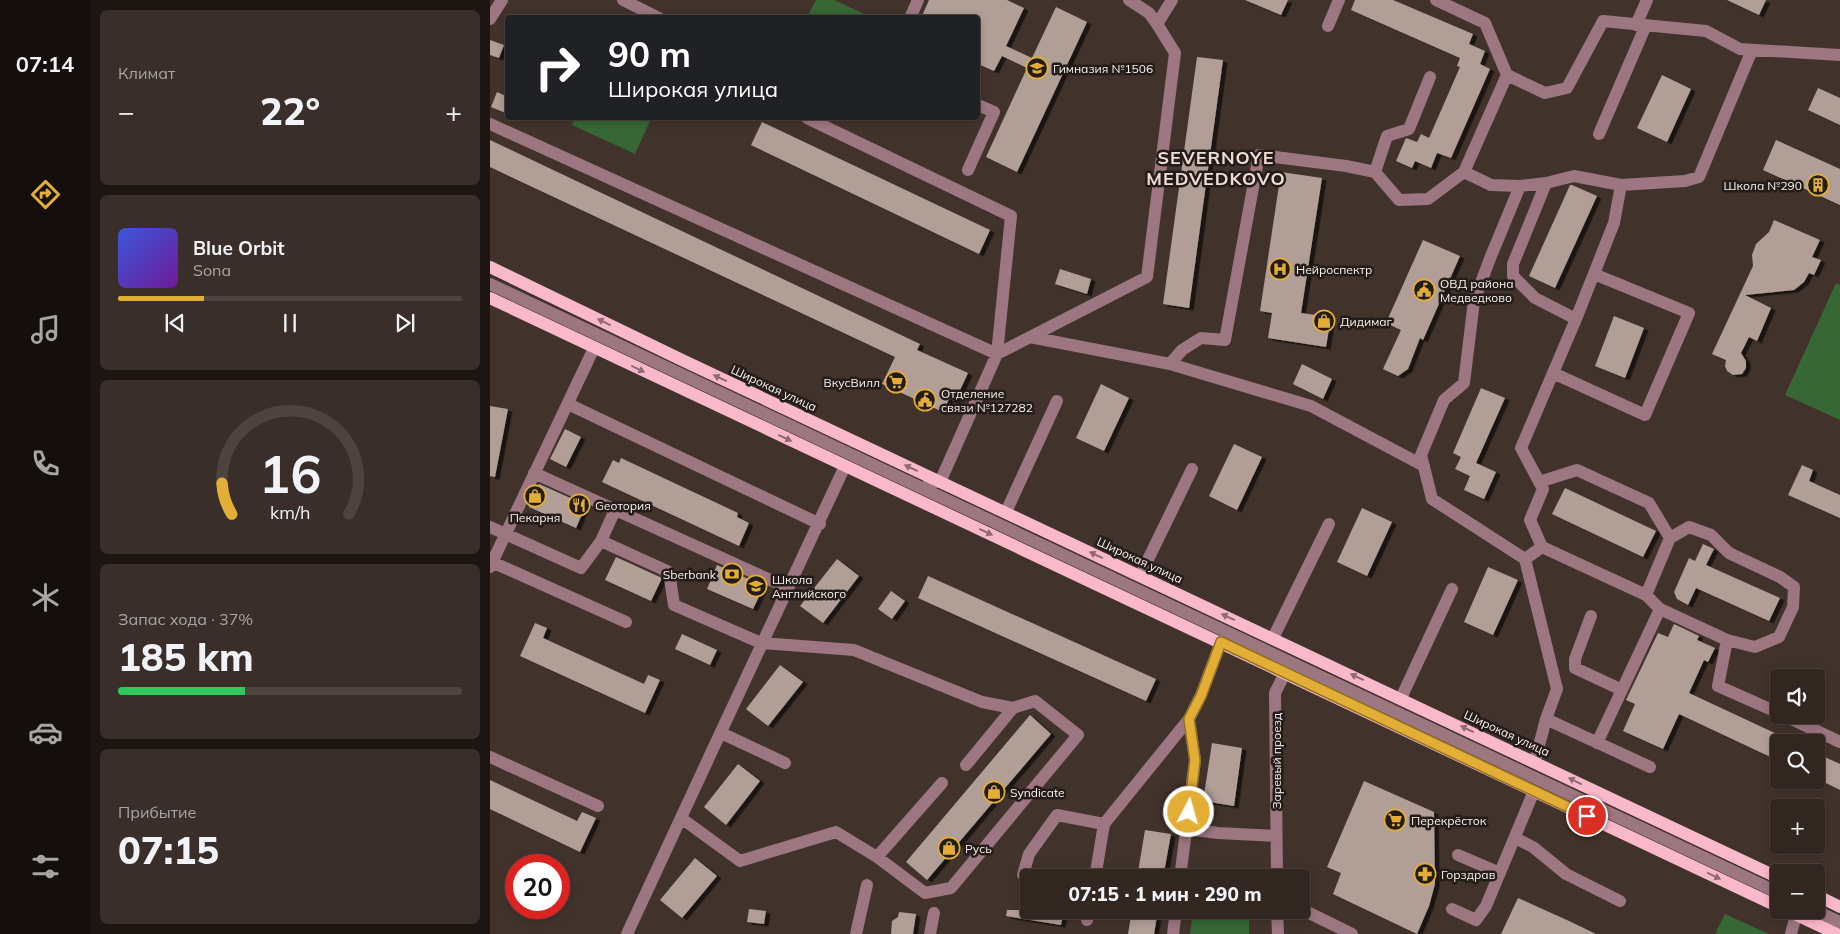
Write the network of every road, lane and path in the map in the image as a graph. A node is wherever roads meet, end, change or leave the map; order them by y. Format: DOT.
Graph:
graph roads {
  1 [pos="502,0"];
  2 [pos="623,0"];
  3 [pos="918,0"];
  4 [pos="1129,0"];
  5 [pos="1172,0"];
  6 [pos="1339,0"];
  7 [pos="1436,0"];
  8 [pos="1647,0"];
  9 [pos="653,15"];
  10 [pos="911,15"];
  11 [pos="490,19"];
  12 [pos="1157,24"];
  13 [pos="1641,25"];
  14 [pos="1328,26"];
  15 [pos="1752,50"];
  16 [pos="1840,55"];
  17 [pos="1507,75"];
  18 [pos="1430,77"];
  19 [pos="980,106"];
  20 [pos="811,120"];
  21 [pos="490,124"];
  22 [pos="1599,134"];
  23 [pos="968,170"];
  24 [pos="1375,172"];
  25 [pos="1464,172"];
  26 [pos="1546,183"];
  27 [pos="1520,186"];
  28 [pos="1621,186"];
  29 [pos="490,267"];
  30 [pos="1594,274"];
  31 [pos="490,284"];
  32 [pos="490,298"];
  33 [pos="1576,319"];
  34 [pos="1030,337"];
  35 [pos="594,348"];
  36 [pos="997,354"];
  37 [pos="1170,364"];
  38 [pos="1553,373"];
  39 [pos="1057,401"];
  40 [pos="568,404"];
  41 [pos="866,447"];
  42 [pos="872,466"];
  43 [pos="1424,466"];
  44 [pos="850,469"];
  45 [pos="1192,469"];
  46 [pos="534,473"];
  47 [pos="940,482"];
  48 [pos="1539,482"];
  49 [pos="922,489"];
  50 [pos="929,505"];
  51 [pos="615,510"];
  52 [pos="1006,512"];
  53 [pos="820,524"];
  54 [pos="1329,524"];
  55 [pos="490,526"];
  56 [pos="506,533"];
  57 [pos="1670,538"];
  58 [pos="601,541"];
  59 [pos="1542,547"];
  60 [pos="1525,559"];
  61 [pos="491,564"];
  62 [pos="1140,576"];
  63 [pos="788,588"];
  64 [pos="1452,589"];
  65 [pos="1646,596"];
  66 [pos="1660,609"];
  67 [pos="1591,616"];
  68 [pos="626,622"];
  69 [pos="1272,638"];
  70 [pos="1727,640"];
  71 [pos="1221,642"];
  72 [pos="761,643"];
  73 [pos="1297,649"];
  74 [pos="1288,667"];
  75 [pos="1622,690"];
  76 [pos="1401,698"];
  77 [pos="1013,708"];
  78 [pos="1770,709"];
  79 [pos="1189,719"];
  80 [pos="1546,719"];
  81 [pos="1802,724"];
  82 [pos="721,734"];
  83 [pos="1840,742"];
  84 [pos="1597,743"];
  85 [pos="490,757"];
  86 [pos="1535,761"];
  87 [pos="784,763"];
  88 [pos="966,765"];
  89 [pos="1650,767"];
  90 [pos="942,783"];
  91 [pos="1534,791"];
  92 [pos="598,806"];
  93 [pos="682,818"];
  94 [pos="1104,824"];
  95 [pos="1187,829"];
  96 [pos="1276,836"];
  97 [pos="1515,838"];
  98 [pos="1458,855"];
  99 [pos="877,857"];
  100 [pos="1025,869"];
  101 [pos="1096,869"];
  102 [pos="1181,869"];
  103 [pos="1277,869"];
  104 [pos="1500,873"];
  105 [pos="1770,874"];
  106 [pos="1770,874"];
  107 [pos="1750,879"];
  108 [pos="867,885"];
  109 [pos="1770,889"];
  110 [pos="1757,896"];
  111 [pos="1825,899"];
  112 [pos="1620,901"];
  113 [pos="1770,902"];
  114 [pos="1840,906"];
  115 [pos="1452,909"];
  116 [pos="934,913"];
  117 [pos="1310,913"];
  118 [pos="1825,915"];
  119 [pos="1175,919"];
  120 [pos="1278,919"];
  121 [pos="1791,919"];
  122 [pos="1806,919"];
  123 [pos="1840,922"];
  124 [pos="627,934"];
  125 [pos="856,934"];
  126 [pos="930,934"];
  127 [pos="1173,934"];
  128 [pos="1278,934"];
  129 [pos="1352,934"];
  130 [pos="1791,934"];
  131 [pos="1837,934"];
  1 -- 11 [label="street"];
  2 -- 9 [label="street"];
  3 -- 10 [label="street"];
  4 -- 12 [label="street"];
  5 -- 12 [label="street"];
  6 -- 14 [label="street"];
  7 -- 17 [label="street"];
  8 -- 13 [label="street"];
  12 -- 34 [label="street"];
  13 -- 15 [label="street"];
  13 -- 17 [label="street"];
  13 -- 22 [label="street"];
  15 -- 16 [label="street"];
  15 -- 28 [label="street"];
  17 -- 25 [label="street"];
  18 -- 24 [label="street"];
  19 -- 23 [label="street"];
  20 -- 36 [label="street"];
  21 -- 36 [label="street"];
  24 -- 25 [label="street"];
  24 -- 37 [label="street"];
  25 -- 27 [label="street"];
  26 -- 27 [label="street"];
  26 -- 28 [label="street"];
  26 -- 33 [label="street"];
  27 -- 43 [label="street"];
  28 -- 30 [label="street"];
  41 -- 29 [label="main road, Широкая улица, one-way"];
  30 -- 33 [label="street"];
  30 -- 38 [label="street"];
  31 -- 42 [label="street"];
  32 -- 35 [label="main road"];
  33 -- 38 [label="street"];
  34 -- 36 [label="street"];
  34 -- 37 [label="street"];
  35 -- 40 [label="street"];
  35 -- 44 [label="main road, one-way"];
  36 -- 47 [label="street"];
  37 -- 43 [label="street"];
  38 -- 48 [label="street"];
  39 -- 52 [label="street"];
  40 -- 46 [label="street"];
  40 -- 53 [label="street"];
  41 -- 42 [label="street"];
  47 -- 41 [label="main road, Широкая улица, one-way"];
  42 -- 44 [label="street"];
  42 -- 49 [label="street"];
  43 -- 60 [label="street"];
  44 -- 50 [label="main road"];
  44 -- 53 [label="street"];
  45 -- 62 [label="street"];
  46 -- 51 [label="street"];
  46 -- 56 [label="street"];
  47 -- 49 [label="street"];
  47 -- 52 [label="main road, Широкая улица"];
  48 -- 57 [label="street"];
  48 -- 59 [label="street"];
  49 -- 50 [label="street"];
  49 -- 74 [label="street"];
  50 -- 71 [label="main road, one-way"];
  51 -- 58 [label="street"];
  51 -- 63 [label="street"];
  62 -- 52 [label="main road, Широкая улица, one-way"];
  53 -- 63 [label="street"];
  54 -- 69 [label="street"];
  55 -- 56 [label="street"];
  56 -- 58 [label="street"];
  56 -- 61 [label="street"];
  57 -- 65 [label="street"];
  57 -- 70 [label="street"];
  58 -- 72 [label="street"];
  59 -- 60 [label="street"];
  59 -- 65 [label="street"];
  60 -- 80 [label="street"];
  61 -- 68 [label="street"];
  69 -- 62 [label="main road, Широкая улица, one-way"];
  63 -- 72 [label="street"];
  64 -- 76 [label="street"];
  65 -- 66 [label="street"];
  66 -- 70 [label="street"];
  66 -- 75 [label="street"];
  67 -- 75 [label="street"];
  69 -- 73 [label="main road, Широкая улица"];
  70 -- 78 [label="street"];
  71 -- 74 [label="main road"];
  71 -- 79 [label="street"];
  72 -- 77 [label="street"];
  72 -- 82 [label="street"];
  73 -- 74 [label="street, Заревый проезд"];
  76 -- 73 [label="main road, Широкая улица, one-way"];
  74 -- 91 [label="main road"];
  74 -- 96 [label="street, Заревый проезд"];
  74 -- 107 [label="street"];
  75 -- 84 [label="street"];
  86 -- 76 [label="main road, Широкая улица, one-way"];
  77 -- 88 [label="street"];
  77 -- 99 [label="street"];
  79 -- 94 [label="street"];
  79 -- 95 [label="street"];
  80 -- 84 [label="street"];
  80 -- 86 [label="street"];
  81 -- 83 [label="street"];
  82 -- 87 [label="street"];
  82 -- 93 [label="street"];
  84 -- 89 [label="street"];
  85 -- 92 [label="street"];
  106 -- 86 [label="main road, Широкая улица, one-way"];
  90 -- 99 [label="street"];
  91 -- 97 [label="street"];
  91 -- 110 [label="main road, one-way"];
  93 -- 99 [label="street"];
  93 -- 124 [label="street"];
  94 -- 100 [label="street"];
  94 -- 101 [label="street"];
  95 -- 96 [label="street"];
  95 -- 102 [label="street"];
  96 -- 103 [label="street, Заревый проезд"];
  97 -- 104 [label="street"];
  97 -- 112 [label="street"];
  98 -- 104 [label="street"];
  104 -- 115 [label="street"];
  105 -- 107 [label="street"];
  107 -- 109 [label="street"];
  107 -- 110 [label="street"];
  108 -- 125 [label="street"];
  110 -- 113 [label="main road"];
  111 -- 114 [label="main road"];
  116 -- 126 [label="street"];
  117 -- 129 [label="street"];
  118 -- 123 [label="street"];
  119 -- 127 [label="street"];
  120 -- 128 [label="street"];
  121 -- 130 [label="street"];
  122 -- 131 [label="main road"];
}
